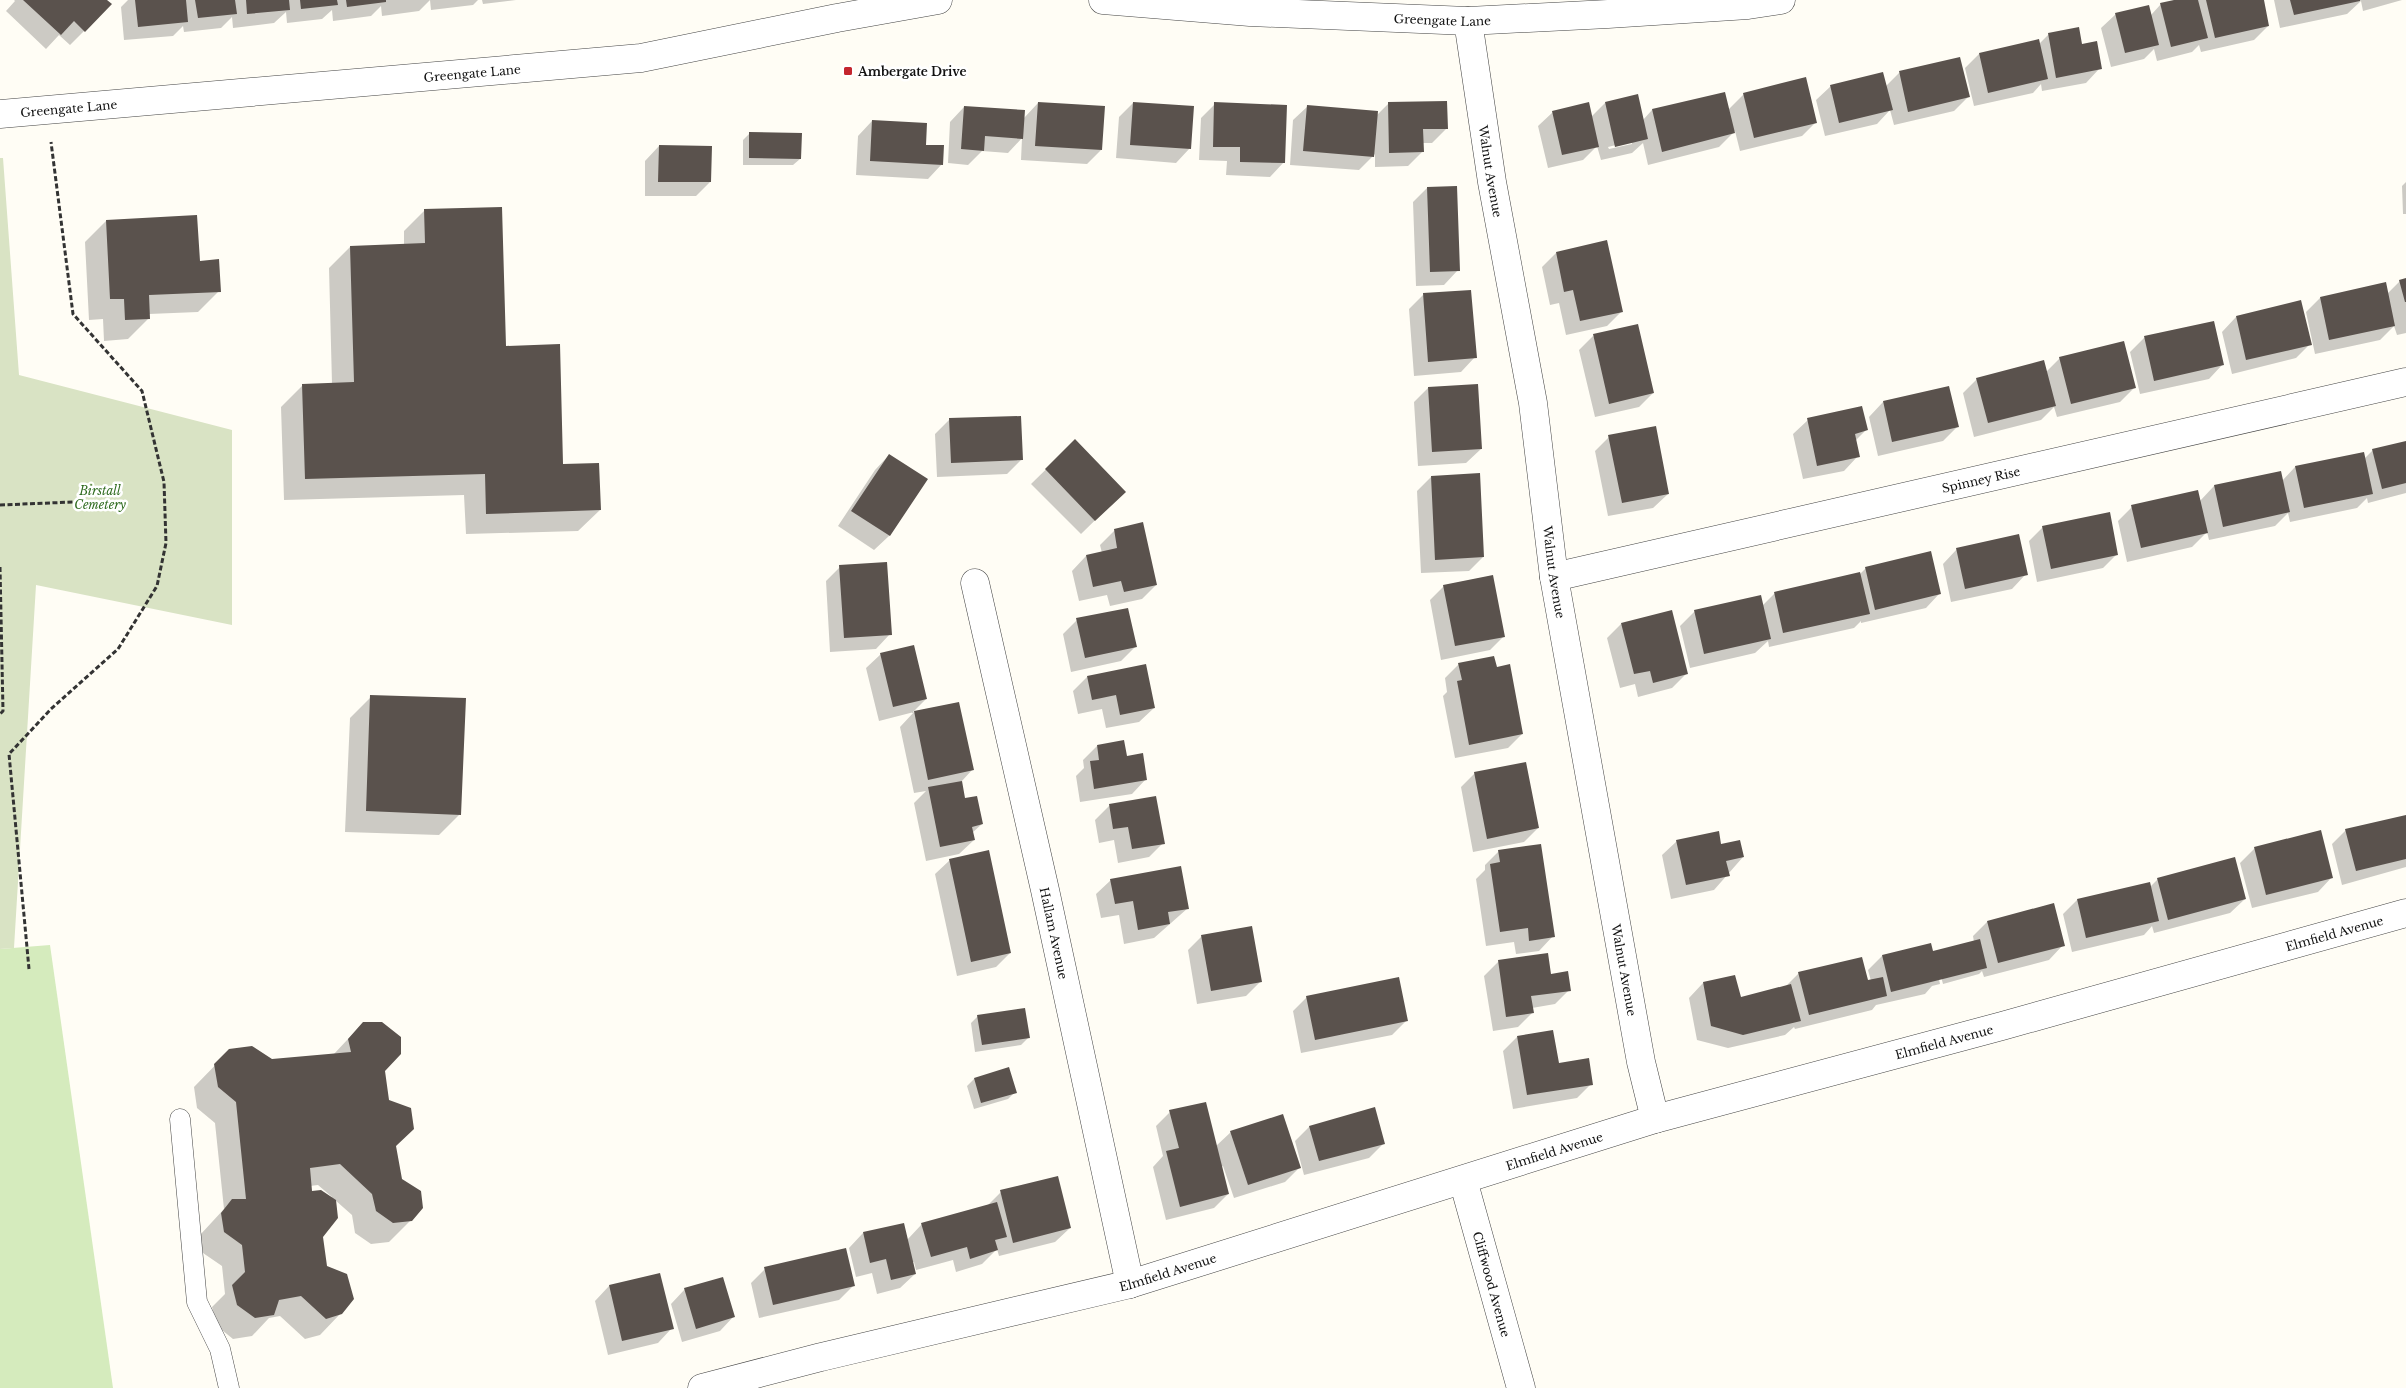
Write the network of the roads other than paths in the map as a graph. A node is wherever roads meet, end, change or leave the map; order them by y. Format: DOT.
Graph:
graph roads {
  1 [pos="938,0"];
  2 [pos="1103,0"];
  3 [pos="1781,0"];
  4 [pos="1250,6"];
  5 [pos="1468,21"];
  6 [pos="0,114"];
  7 [pos="2406,382"];
  8 [pos="1554,577"];
  9 [pos="975,583"];
  10 [pos="2406,913"];
  11 [pos="180,1119"];
  12 [pos="1655,1119"];
  13 [pos="1463,1180"];
  14 [pos="1130,1284"];
  15 [pos="228,1388"];
  16 [pos="702,1388"];
  17 [pos="1521,1388"];
  1 -- 6 [label="street, Greengate Lane"];
  2 -- 4 [label="street, Greengate Lane"];
  3 -- 5 [label="street, Greengate Lane"];
  4 -- 5 [label="street, Greengate Lane"];
  5 -- 8 [label="street, Walnut Avenue"];
  7 -- 8 [label="street, Spinney Rise"];
  8 -- 12 [label="street, Walnut Avenue"];
  9 -- 14 [label="street, Hallam Avenue"];
  10 -- 12 [label="street, Elmfield Avenue"];
  11 -- 15 [label="lane"];
  12 -- 13 [label="street, Elmfield Avenue"];
  13 -- 14 [label="street, Elmfield Avenue"];
  13 -- 17 [label="street, Cliffwood Avenue"];
  14 -- 16 [label="street, Elmfield Avenue"];
}
